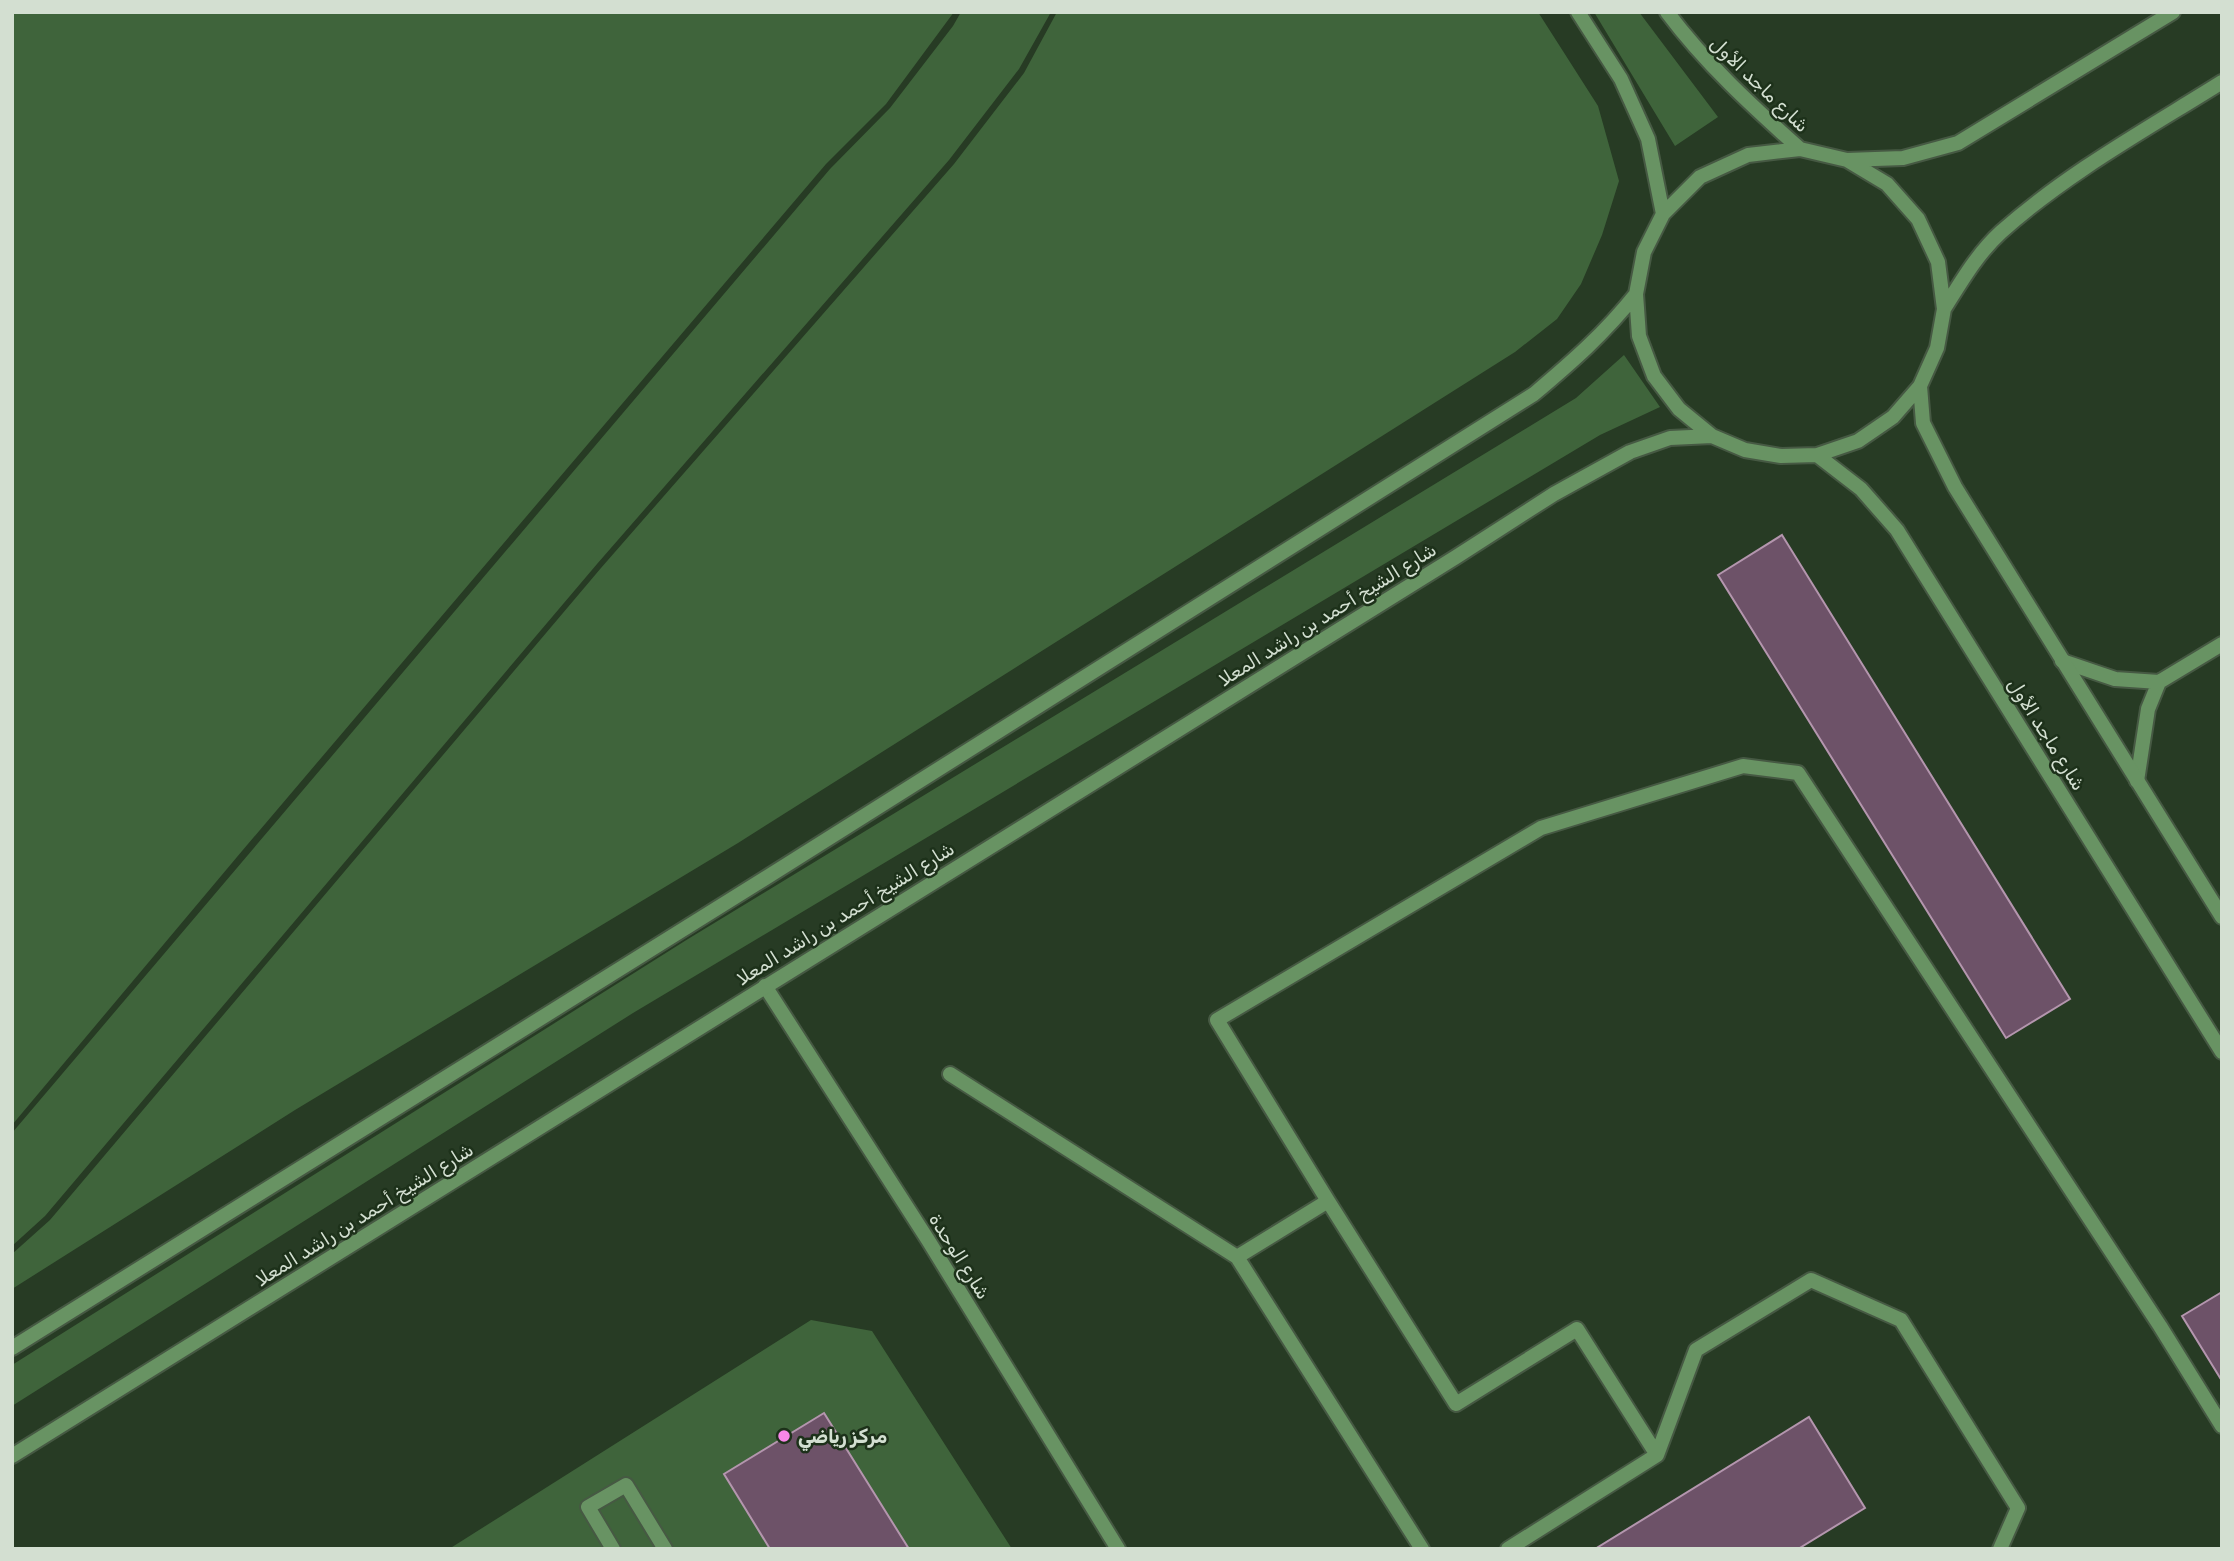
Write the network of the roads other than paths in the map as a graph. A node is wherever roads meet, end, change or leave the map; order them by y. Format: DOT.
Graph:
graph roads {
  1 [pos="1578,12"];
  2 [pos="1667,12"];
  3 [pos="2173,12"];
  4 [pos="2222,82"];
  5 [pos="1800,149"];
  6 [pos="1847,160"];
  7 [pos="1663,214"];
  8 [pos="1636,294"];
  9 [pos="1944,309"];
  10 [pos="1920,386"];
  11 [pos="1712,436"];
  12 [pos="1817,455"];
  13 [pos="2222,644"];
  14 [pos="2062,661"];
  15 [pos="2159,682"];
  16 [pos="2137,781"];
  17 [pos="2222,917"];
  18 [pos="765,986"];
  19 [pos="2222,1052"];
  20 [pos="950,1074"];
  21 [pos="1328,1201"];
  22 [pos="1237,1257"];
  23 [pos="12,1348"];
  24 [pos="2222,1426"];
  25 [pos="1657,1455"];
  26 [pos="12,1456"];
  27 [pos="613,1549"];
  28 [pos="665,1549"];
  29 [pos="1118,1549"];
  30 [pos="1422,1549"];
  31 [pos="1508,1549"];
  32 [pos="2000,1549"];
  1 -- 7 [label="street"];
  2 -- 5 [label="street, شارع ماجد الأول"];
  3 -- 6 [label="street"];
  4 -- 9 [label="street"];
  5 -- 6 [label="street"];
  5 -- 7 [label="street"];
  6 -- 9 [label="street"];
  7 -- 8 [label="street"];
  8 -- 11 [label="street"];
  8 -- 23 [label="street"];
  9 -- 10 [label="street"];
  10 -- 12 [label="street"];
  10 -- 14 [label="street"];
  11 -- 12 [label="street"];
  11 -- 18 [label="street, شارع الشيخ أحمد بن راشد المعلا"];
  12 -- 19 [label="street, شارع ماجد الأول"];
  13 -- 15 [label="street"];
  14 -- 15 [label="street"];
  14 -- 16 [label="street"];
  15 -- 16 [label="street"];
  16 -- 17 [label="street"];
  18 -- 26 [label="street, شارع الشيخ أحمد بن راشد المعلا"];
  18 -- 29 [label="street, شارع الوحدة"];
  20 -- 22 [label="street"];
  21 -- 22 [label="street"];
  21 -- 24 [label="street"];
  21 -- 25 [label="street"];
  22 -- 30 [label="street"];
  25 -- 31 [label="street"];
  25 -- 32 [label="street"];
  27 -- 28 [label="street"];
}
